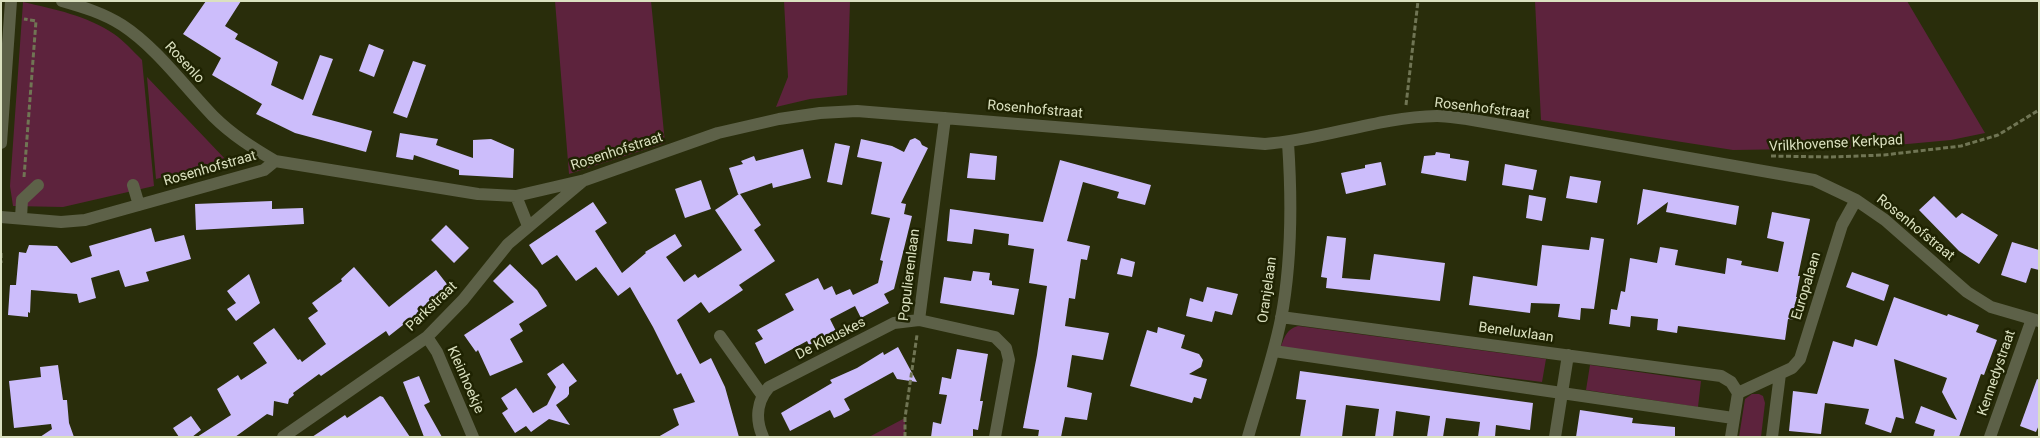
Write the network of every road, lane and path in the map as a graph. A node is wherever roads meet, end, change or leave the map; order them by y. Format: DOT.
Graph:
graph roads {
  1 [pos="10,1"];
  2 [pos="62,1"];
  3 [pos="1418,1"];
  4 [pos="10,16"];
  5 [pos="2039,110"];
  6 [pos="945,118"];
  7 [pos="1407,118"];
  8 [pos="1,143"];
  9 [pos="1288,143"];
  10 [pos="275,161"];
  11 [pos="1749,169"];
  12 [pos="585,180"];
  13 [pos="38,185"];
  14 [pos="133,185"];
  15 [pos="516,196"];
  16 [pos="22,200"];
  17 [pos="1856,200"];
  18 [pos="139,205"];
  19 [pos="1,217"];
  20 [pos="21,218"];
  21 [pos="528,226"];
  22 [pos="1,253"];
  23 [pos="1,263"];
  24 [pos="1281,317"];
  25 [pos="919,320"];
  26 [pos="2035,320"];
  27 [pos="720,336"];
  28 [pos="426,337"];
  29 [pos="1274,350"];
  30 [pos="1568,355"];
  31 [pos="1780,374"];
  32 [pos="1562,392"];
  33 [pos="1738,393"];
  34 [pos="762,395"];
  35 [pos="1733,418"];
  36 [pos="283,437"];
  37 [pos="473,437"];
  38 [pos="763,437"];
  39 [pos="905,437"];
  40 [pos="995,437"];
  41 [pos="1248,437"];
  42 [pos="1556,437"];
  43 [pos="1731,437"];
  44 [pos="1772,437"];
  45 [pos="1990,437"];
  1 -- 4 [label="street"];
  2 -- 10 [label="street, Rosenlo"];
  3 -- 7 [label="path"];
  4 -- 8 [label="street"];
  4 -- 16 [label="path"];
  5 -- 11 [label="path, Vrilkhovense Kerkpad"];
  6 -- 9 [label="street, Rosenhofstraat"];
  6 -- 12 [label="street, Rosenhofstraat"];
  6 -- 25 [label="street, Populierenlaan"];
  7 -- 9 [label="street, Rosenhofstraat"];
  7 -- 11 [label="street, Rosenhofstraat"];
  9 -- 24 [label="street, Oranjelaan"];
  10 -- 15 [label="street, Rosenhofstraat"];
  10 -- 18 [label="street, Rosenhofstraat"];
  11 -- 17 [label="street, Rosenhofstraat"];
  12 -- 15 [label="street, Rosenhofstraat"];
  12 -- 21 [label="street, Parkstraat"];
  13 -- 16 [label="street"];
  14 -- 18 [label="street"];
  15 -- 21 [label="street"];
  16 -- 20 [label="street"];
  17 -- 26 [label="street, Rosenhofstraat"];
  17 -- 31 [label="street, Europalaan"];
  18 -- 20 [label="street, Rosenhofstraat"];
  19 -- 20 [label="street, Rosenhofstraat"];
  21 -- 28 [label="street, Parkstraat"];
  22 -- 23 [label="path"];
  24 -- 29 [label="street, Oranjelaan"];
  24 -- 30 [label="street, Beneluxlaan"];
  25 -- 34 [label="street, De Kleuskes"];
  25 -- 39 [label="path, Populierenlaan"];
  25 -- 40 [label="street, De Kleuskes"];
  26 -- 45 [label="street, Kennedystraat"];
  27 -- 34 [label="street"];
  28 -- 36 [label="street, Parkstraat"];
  28 -- 37 [label="street, Kleinhoekje"];
  29 -- 32 [label="street"];
  29 -- 41 [label="street, Oranjelaan"];
  30 -- 32 [label="street"];
  30 -- 33 [label="street, Beneluxlaan"];
  31 -- 33 [label="street, Europalaan"];
  31 -- 44 [label="street"];
  32 -- 35 [label="street"];
  32 -- 42 [label="street"];
  33 -- 35 [label="street"];
  34 -- 38 [label="street"];
  35 -- 43 [label="street"];
}
